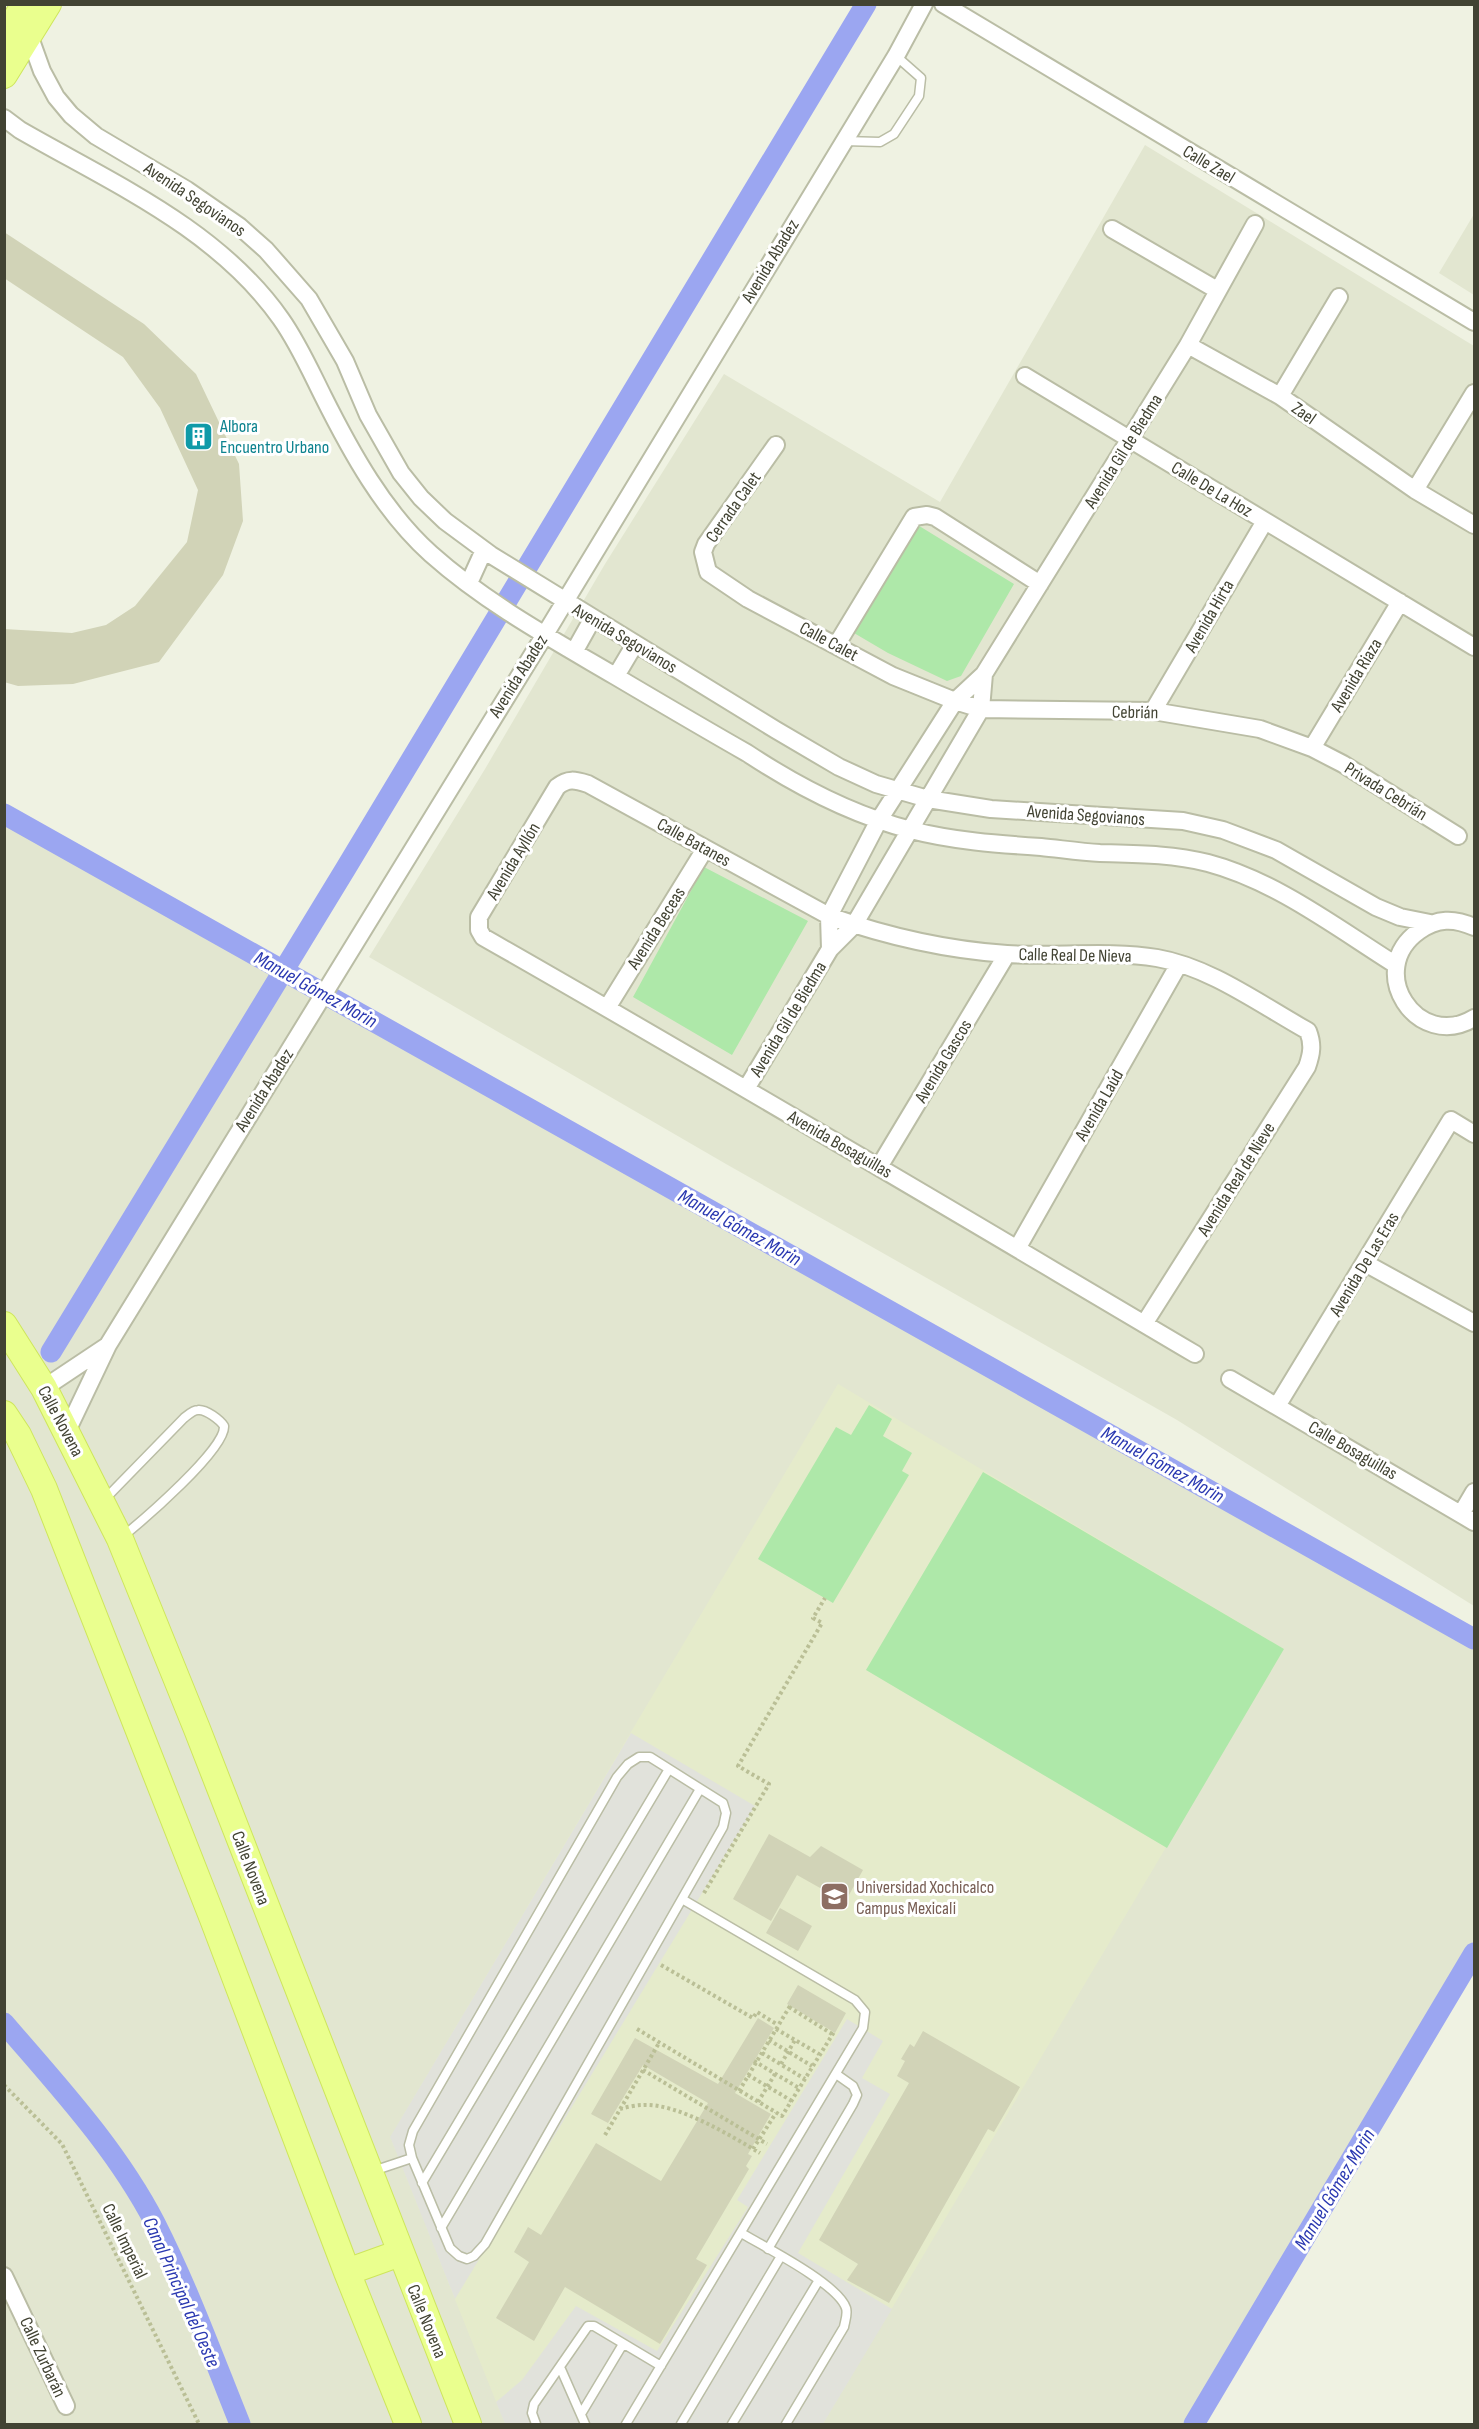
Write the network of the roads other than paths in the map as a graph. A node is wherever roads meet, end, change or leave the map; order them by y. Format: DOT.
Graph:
graph roads {
  1 [pos="26,4"];
  2 [pos="48,4"];
  3 [pos="924,4"];
  4 [pos="943,4"];
  5 [pos="17,36"];
  6 [pos="896,56"];
  7 [pos="4,75"];
  8 [pos="4,118"];
  9 [pos="844,141"];
  10 [pos="1255,224"];
  11 [pos="1112,229"];
  12 [pos="1217,290"];
  13 [pos="1339,297"];
  14 [pos="1474,322"];
  15 [pos="1188,345"];
  16 [pos="1025,376"];
  17 [pos="1474,393"];
  18 [pos="1280,396"];
  19 [pos="1131,440"];
  20 [pos="776,445"];
  21 [pos="1415,490"];
  22 [pos="1264,521"];
  23 [pos="1474,525"];
  24 [pos="488,553"];
  25 [pos="708,572"];
  26 [pos="1040,584"];
  27 [pos="472,585"];
  28 [pos="564,601"];
  29 [pos="1400,602"];
  30 [pos="593,618"];
  31 [pos="543,636"];
  32 [pos="635,644"];
  33 [pos="837,644"];
  34 [pos="1474,647"];
  35 [pos="574,652"];
  36 [pos="984,674"];
  37 [pos="616,676"];
  38 [pos="955,701"];
  39 [pos="981,709"];
  40 [pos="1153,711"];
  41 [pos="1312,748"];
  42 [pos="557,788"];
  43 [pos="896,792"];
  44 [pos="928,799"];
  45 [pos="879,820"];
  46 [pos="910,830"];
  47 [pos="1458,836"];
  48 [pos="705,849"];
  49 [pos="829,916"];
  50 [pos="1430,923"];
  51 [pos="854,925"];
  52 [pos="1474,927"];
  53 [pos="483,937"];
  54 [pos="830,949"];
  55 [pos="1007,954"];
  56 [pos="1179,964"];
  57 [pos="1396,965"];
  58 [pos="607,1008"];
  59 [pos="1474,1018"];
  60 [pos="1308,1031"];
  61 [pos="746,1089"];
  62 [pos="1474,1134"];
  63 [pos="879,1167"];
  64 [pos="1018,1247"];
  65 [pos="1365,1263"];
  66 [pos="1474,1323"];
  67 [pos="1144,1324"];
  68 [pos="4,1325"];
  69 [pos="108,1345"];
  70 [pos="1195,1354"];
  71 [pos="1230,1379"];
  72 [pos="44,1388"];
  73 [pos="1277,1406"];
  74 [pos="4,1414"];
  75 [pos="67,1431"];
  76 [pos="1474,1492"];
  77 [pos="102,1502"];
  78 [pos="1468,1518"];
  79 [pos="120,1539"];
  80 [pos="669,1769"];
  81 [pos="700,1789"];
  82 [pos="682,1899"];
  83 [pos="836,2074"];
  84 [pos="412,2158"];
  85 [pos="369,2172"];
  86 [pos="422,2183"];
  87 [pos="441,2228"];
  88 [pos="741,2233"];
  89 [pos="768,2249"];
  90 [pos="400,2253"];
  91 [pos="781,2256"];
  92 [pos="346,2272"];
  93 [pos="4,2276"];
  94 [pos="819,2280"];
  95 [pos="623,2343"];
  96 [pos="661,2366"];
  97 [pos="560,2367"];
  98 [pos="66,2406"];
  99 [pos="581,2414"];
  100 [pos="408,2424"];
  101 [pos="468,2424"];
  102 [pos="536,2424"];
  103 [pos="585,2424"];
  104 [pos="626,2424"];
  105 [pos="681,2424"];
  106 [pos="732,2424"];
  107 [pos="786,2424"];
  1 -- 5 [label="main road"];
  2 -- 5 [label="main road"];
  3 -- 6 [label="street, Avenida Abadez"];
  4 -- 14 [label="street, Calle Zael"];
  5 -- 7 [label="main road"];
  5 -- 24 [label="street, Avenida Segovianos"];
  6 -- 9 [label="street, Avenida Abadez"];
  6 -- 9 [label="lane"];
  8 -- 27 [label="street, Avenida Segovianos"];
  9 -- 28 [label="street, Avenida Abadez"];
  10 -- 12 [label="street, Avenida Gil de Biedma"];
  11 -- 12 [label="street"];
  12 -- 15 [label="street, Avenida Gil de Biedma"];
  13 -- 18 [label="street"];
  15 -- 18 [label="street, Zael"];
  15 -- 19 [label="street, Avenida Gil de Biedma"];
  16 -- 19 [label="street, Calle De La Hoz"];
  17 -- 21 [label="street"];
  18 -- 21 [label="street, Zael"];
  19 -- 22 [label="street, Calle De La Hoz"];
  19 -- 26 [label="street, Avenida Gil de Biedma"];
  20 -- 25 [label="street, Cerrada Calet"];
  21 -- 23 [label="street, Zael"];
  22 -- 29 [label="street, Calle De La Hoz"];
  22 -- 40 [label="street, Avenida Hirta"];
  24 -- 27 [label="street"];
  24 -- 28 [label="street, Avenida Segovianos"];
  25 -- 33 [label="street, Calle Calet"];
  26 -- 33 [label="street"];
  26 -- 36 [label="street, Avenida Gil de Biedma"];
  27 -- 31 [label="street, Avenida Segovianos"];
  28 -- 30 [label="street, Avenida Segovianos"];
  28 -- 31 [label="street, Avenida Abadez"];
  29 -- 34 [label="street, Calle De La Hoz"];
  29 -- 41 [label="street, Avenida Riaza"];
  30 -- 32 [label="street, Avenida Segovianos"];
  30 -- 35 [label="street"];
  31 -- 35 [label="street, Avenida Segovianos"];
  31 -- 69 [label="street, Avenida Abadez"];
  32 -- 37 [label="street"];
  32 -- 43 [label="street, Avenida Segovianos"];
  33 -- 38 [label="street, Calle Calet"];
  35 -- 37 [label="street, Avenida Segovianos"];
  36 -- 38 [label="street, Avenida Gil de Biedma"];
  36 -- 39 [label="street, Avenida Gil de Biedma"];
  37 -- 45 [label="street, Avenida Segovianos"];
  38 -- 39 [label="street, Cebrián"];
  38 -- 43 [label="street, Avenida Gil de Biedma"];
  39 -- 40 [label="street, Cebrián"];
  39 -- 44 [label="street, Avenida Gil de Biedma"];
  40 -- 41 [label="street, Cebrián"];
  41 -- 47 [label="street, Privada Cebrián"];
  42 -- 48 [label="street, Calle Batanes"];
  42 -- 53 [label="street, Avenida Ayllón"];
  43 -- 44 [label="street, Avenida Segovianos"];
  43 -- 45 [label="street, Avenida Gil de Biedma"];
  44 -- 46 [label="street, Avenida Gil de Biedma"];
  44 -- 50 [label="street, Avenida Segovianos"];
  45 -- 46 [label="street, Avenida Segovianos"];
  45 -- 49 [label="street, Avenida Gil de Biedma"];
  46 -- 51 [label="street, Avenida Gil de Biedma"];
  46 -- 57 [label="street, Avenida Segovianos"];
  48 -- 49 [label="street, Calle Batanes"];
  48 -- 58 [label="street, Avenida Beceas"];
  49 -- 51 [label="street, Calle Real De Nieva"];
  49 -- 54 [label="street, Avenida Gil de Biedma"];
  50 -- 52 [label="street, Avenida Segovianos"];
  50 -- 57 [label="street"];
  51 -- 54 [label="street, Avenida Gil de Biedma"];
  51 -- 55 [label="street, Calle Real De Nieva"];
  53 -- 58 [label="street, Avenida Bosaguillas"];
  54 -- 61 [label="street, Avenida Gil de Biedma"];
  55 -- 56 [label="street, Calle Real De Nieva"];
  55 -- 63 [label="street, Avenida Gascos"];
  56 -- 60 [label="street, Calle Real De Nieva"];
  56 -- 64 [label="street, Avenida Laúd"];
  57 -- 59 [label="street"];
  58 -- 61 [label="street, Avenida Bosaguillas"];
  60 -- 67 [label="street, Avenida Real de Nieve"];
  61 -- 63 [label="street, Avenida Bosaguillas"];
  62 -- 65 [label="street, Avenida De Las Eras"];
  63 -- 64 [label="street, Avenida Bosaguillas"];
  64 -- 67 [label="street, Avenida Bosaguillas"];
  65 -- 66 [label="street"];
  65 -- 73 [label="street, Avenida De Las Eras"];
  67 -- 70 [label="street, Avenida Bosaguillas"];
  68 -- 72 [label="main road, Calle Novena"];
  69 -- 72 [label="street, Avenida Abadez"];
  69 -- 75 [label="street, Avenida Abadez"];
  71 -- 73 [label="street, Calle Bosaguillas"];
  72 -- 75 [label="main road, Calle Novena"];
  73 -- 78 [label="street, Calle Bosaguillas"];
  74 -- 92 [label="main road"];
  75 -- 77 [label="main road, Calle Novena"];
  76 -- 78 [label="street"];
  77 -- 79 [label="main road, Calle Novena"];
  77 -- 79 [label="lane"];
  79 -- 85 [label="main road, Calle Novena"];
  80 -- 81 [label="lane"];
  80 -- 84 [label="lane"];
  80 -- 86 [label="lane"];
  81 -- 82 [label="lane"];
  81 -- 87 [label="lane"];
  82 -- 83 [label="lane"];
  82 -- 87 [label="lane"];
  83 -- 88 [label="lane"];
  83 -- 89 [label="lane"];
  84 -- 85 [label="lane"];
  84 -- 86 [label="lane"];
  85 -- 90 [label="main road, Calle Novena"];
  86 -- 87 [label="lane"];
  88 -- 89 [label="lane"];
  88 -- 96 [label="lane"];
  89 -- 91 [label="lane"];
  90 -- 92 [label="main road"];
  90 -- 101 [label="main road, Calle Novena"];
  91 -- 94 [label="lane"];
  91 -- 105 [label="lane"];
  92 -- 100 [label="main road"];
  93 -- 98 [label="street, Calle Zurbarán"];
  94 -- 106 [label="lane"];
  94 -- 107 [label="lane"];
  95 -- 96 [label="lane"];
  95 -- 97 [label="lane"];
  95 -- 99 [label="lane"];
  96 -- 104 [label="lane"];
  97 -- 99 [label="lane"];
  97 -- 102 [label="lane"];
  99 -- 103 [label="lane"];
}
